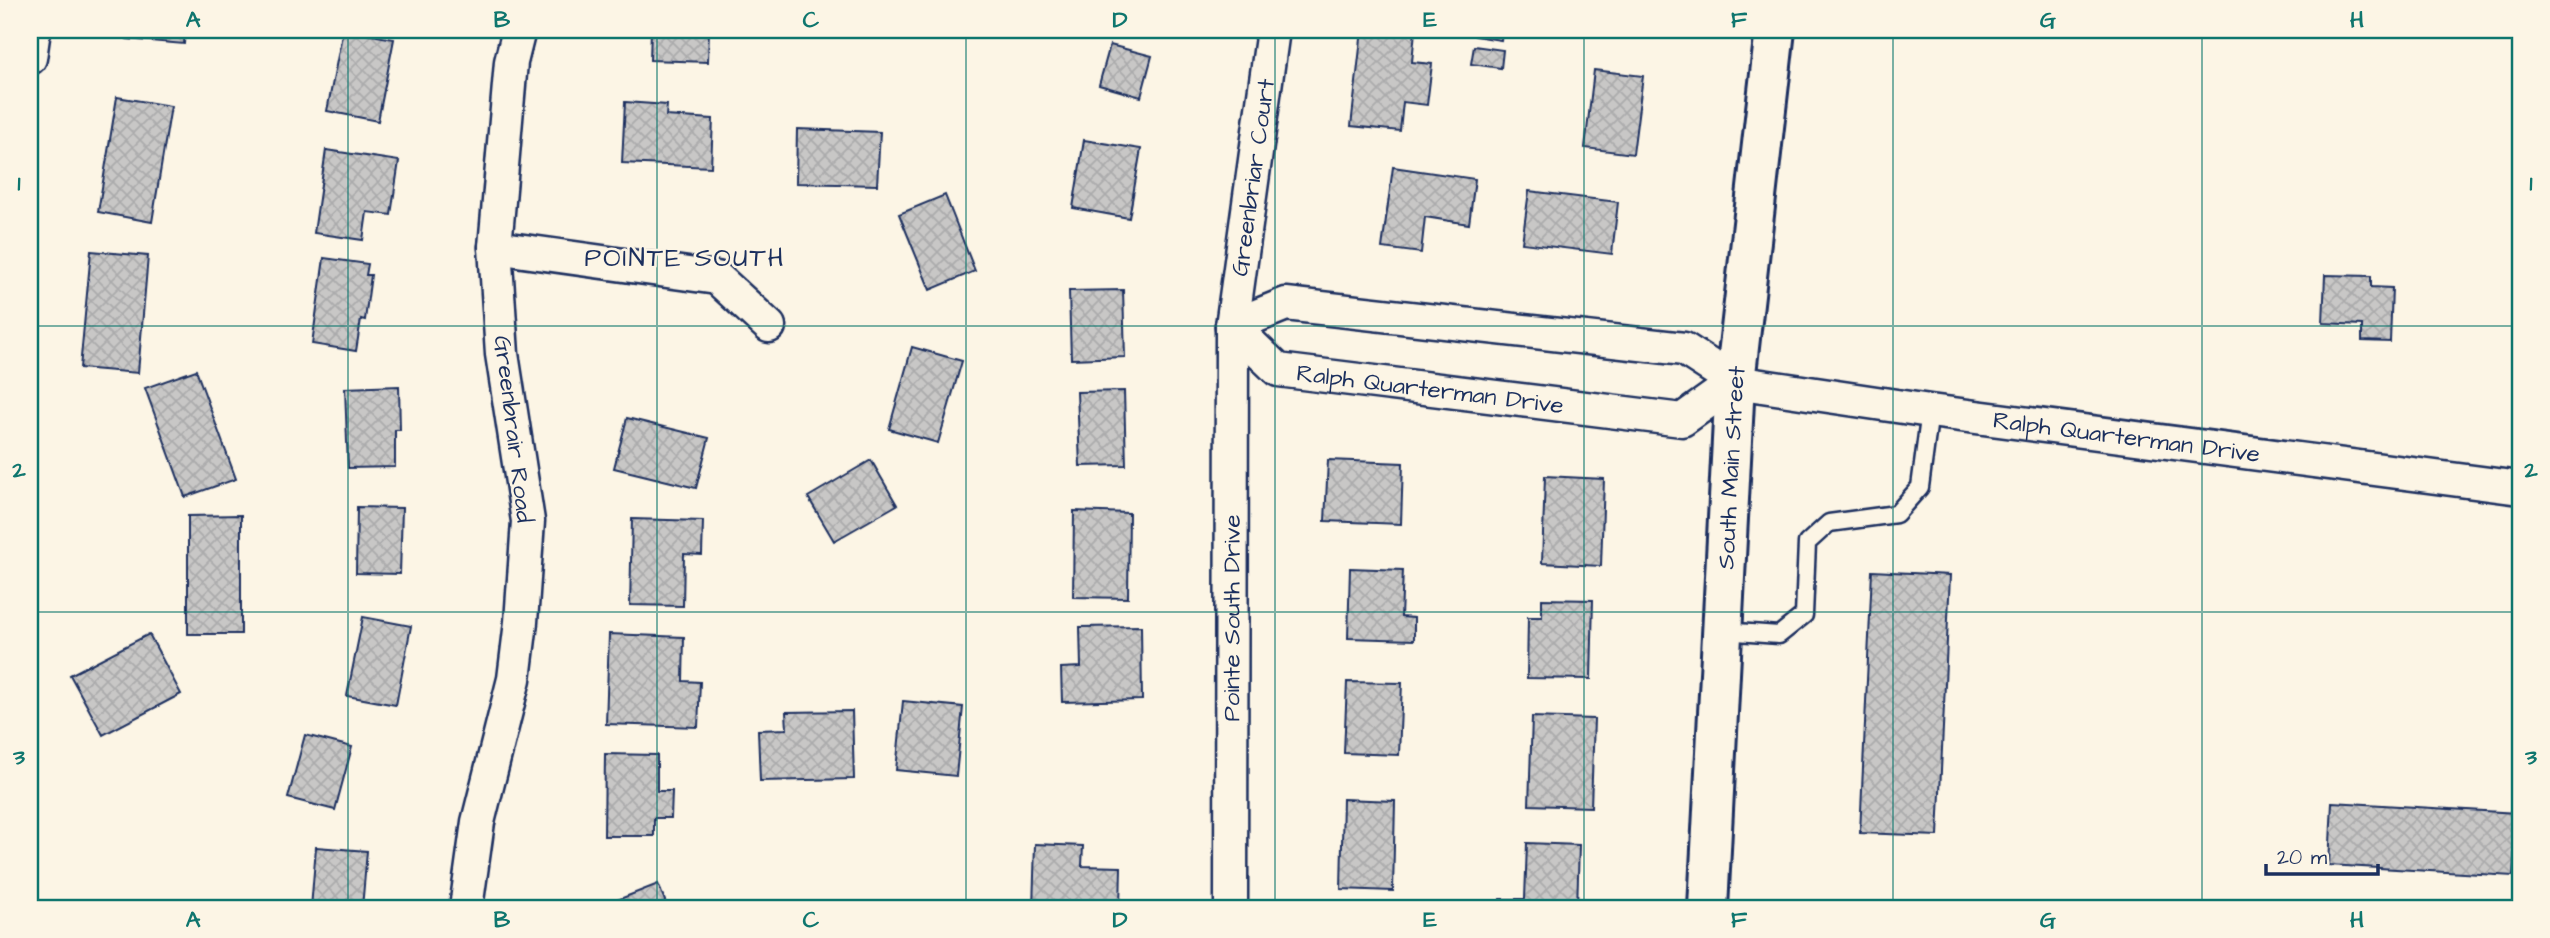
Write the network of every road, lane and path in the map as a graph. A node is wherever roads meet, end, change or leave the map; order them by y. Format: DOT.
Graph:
graph roads {
  1 [pos="34,30"];
  2 [pos="519,30"];
  3 [pos="1273,30"];
  4 [pos="1775,30"];
  5 [pos="30,58"];
  6 [pos="495,247"];
  7 [pos="1232,326"];
  8 [pos="768,327"];
  9 [pos="1735,382"];
  10 [pos="1930,411"];
  11 [pos="2520,488"];
  12 [pos="1722,631"];
  13 [pos="466,908"];
  14 [pos="1231,908"];
  15 [pos="1708,908"];
  1 -- 5 [label="street"];
  2 -- 6 [label="street, Greenbrair Road"];
  3 -- 7 [label="street, Greenbriar Court"];
  4 -- 9 [label="street, South Main Street"];
  6 -- 8 [label="street"];
  6 -- 13 [label="street, Greenbrair Road"];
  7 -- 9 [label="street, Ralph Quarterman Drive"];
  7 -- 9 [label="street, Ralph Quarterman Drive"];
  7 -- 14 [label="street, Pointe South Drive"];
  9 -- 10 [label="street, Ralph Quarterman Drive"];
  9 -- 12 [label="street, South Main Street"];
  10 -- 11 [label="street, Ralph Quarterman Drive"];
  10 -- 12 [label="lane"];
  12 -- 15 [label="street, South Main Street"];
}
